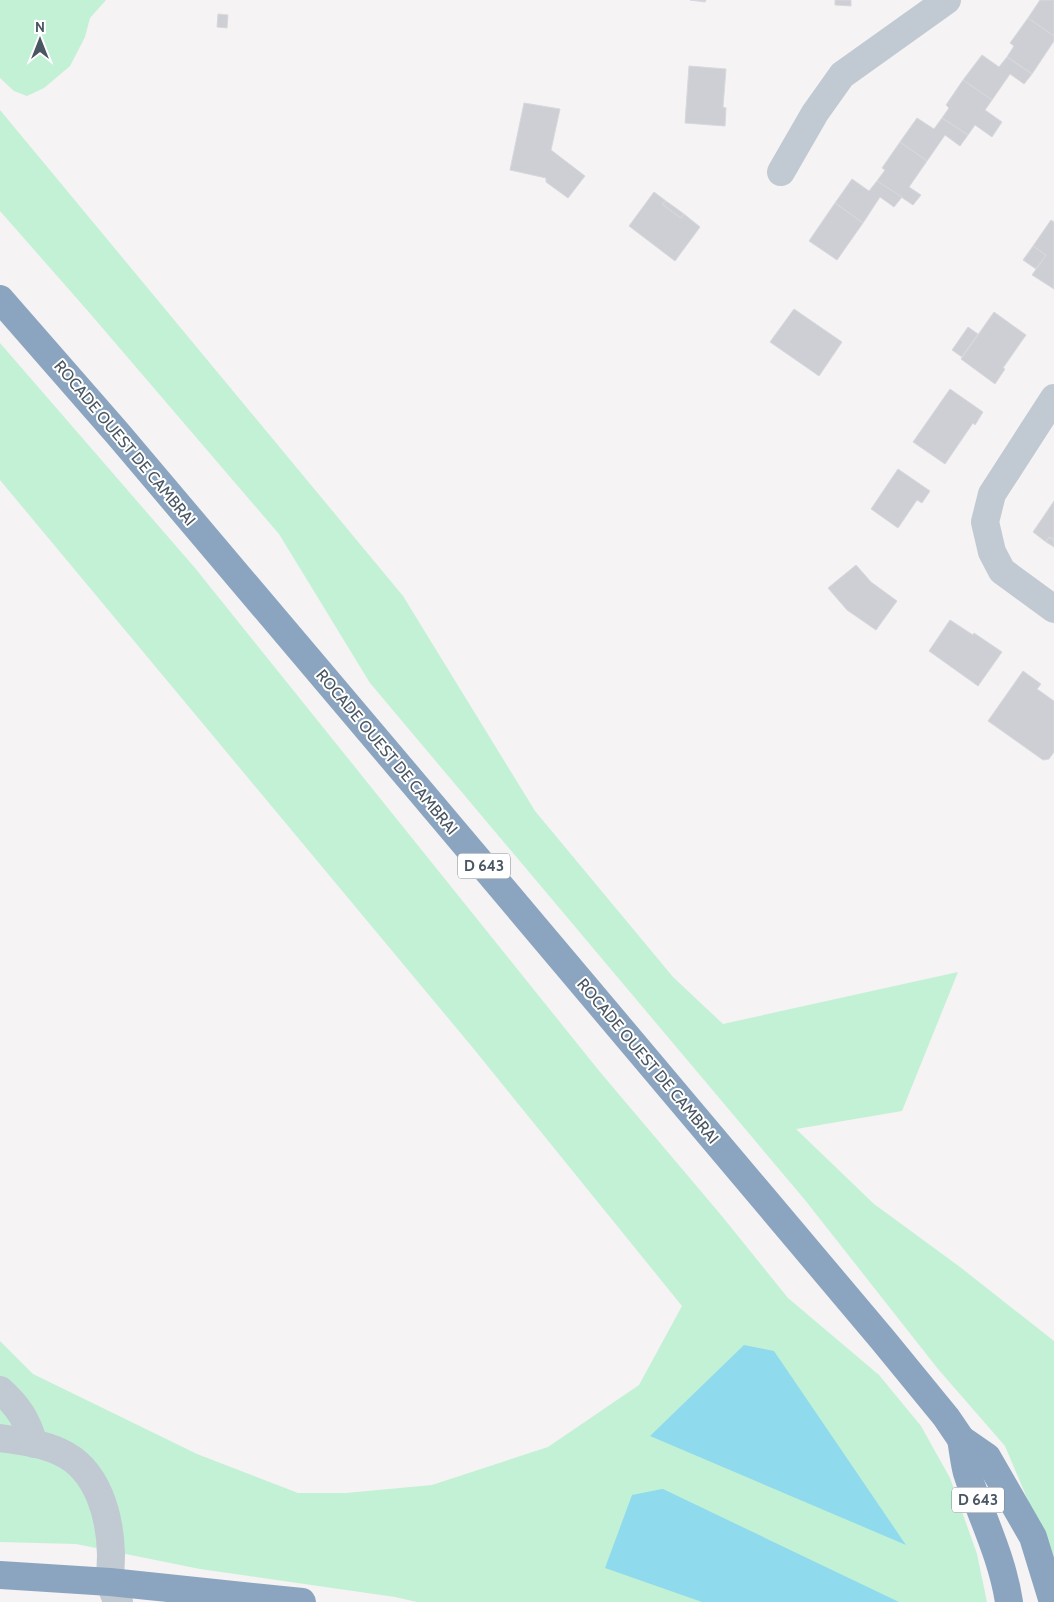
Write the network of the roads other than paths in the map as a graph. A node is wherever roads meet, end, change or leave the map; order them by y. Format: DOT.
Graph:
graph roads {
  1 [pos="947,0"];
  2 [pos="781,172"];
  3 [pos="0,299"];
  4 [pos="1054,398"];
  5 [pos="1054,609"];
  6 [pos="0,1390"];
  7 [pos="0,1438"];
  8 [pos="961,1439"];
  9 [pos="34,1444"];
  10 [pos="0,1575"];
  11 [pos="114,1592"];
  12 [pos="302,1602"];
  13 [pos="1009,1602"];
  14 [pos="1053,1602"];
  1 -- 2 [label="street"];
  3 -- 8 [label="highway, ROCADE OUEST DE CAMBRAI / D 643"];
  4 -- 5 [label="street"];
  6 -- 9 [label="street"];
  7 -- 9 [label="street"];
  8 -- 13 [label="highway, ROCADE OUEST DE CAMBRAI / D 643"];
  8 -- 14 [label="highway, ROCADE OUEST DE CAMBRAI / D 643"];
  9 -- 11 [label="street"];
  10 -- 11 [label="highway"];
  11 -- 12 [label="highway"];
}
